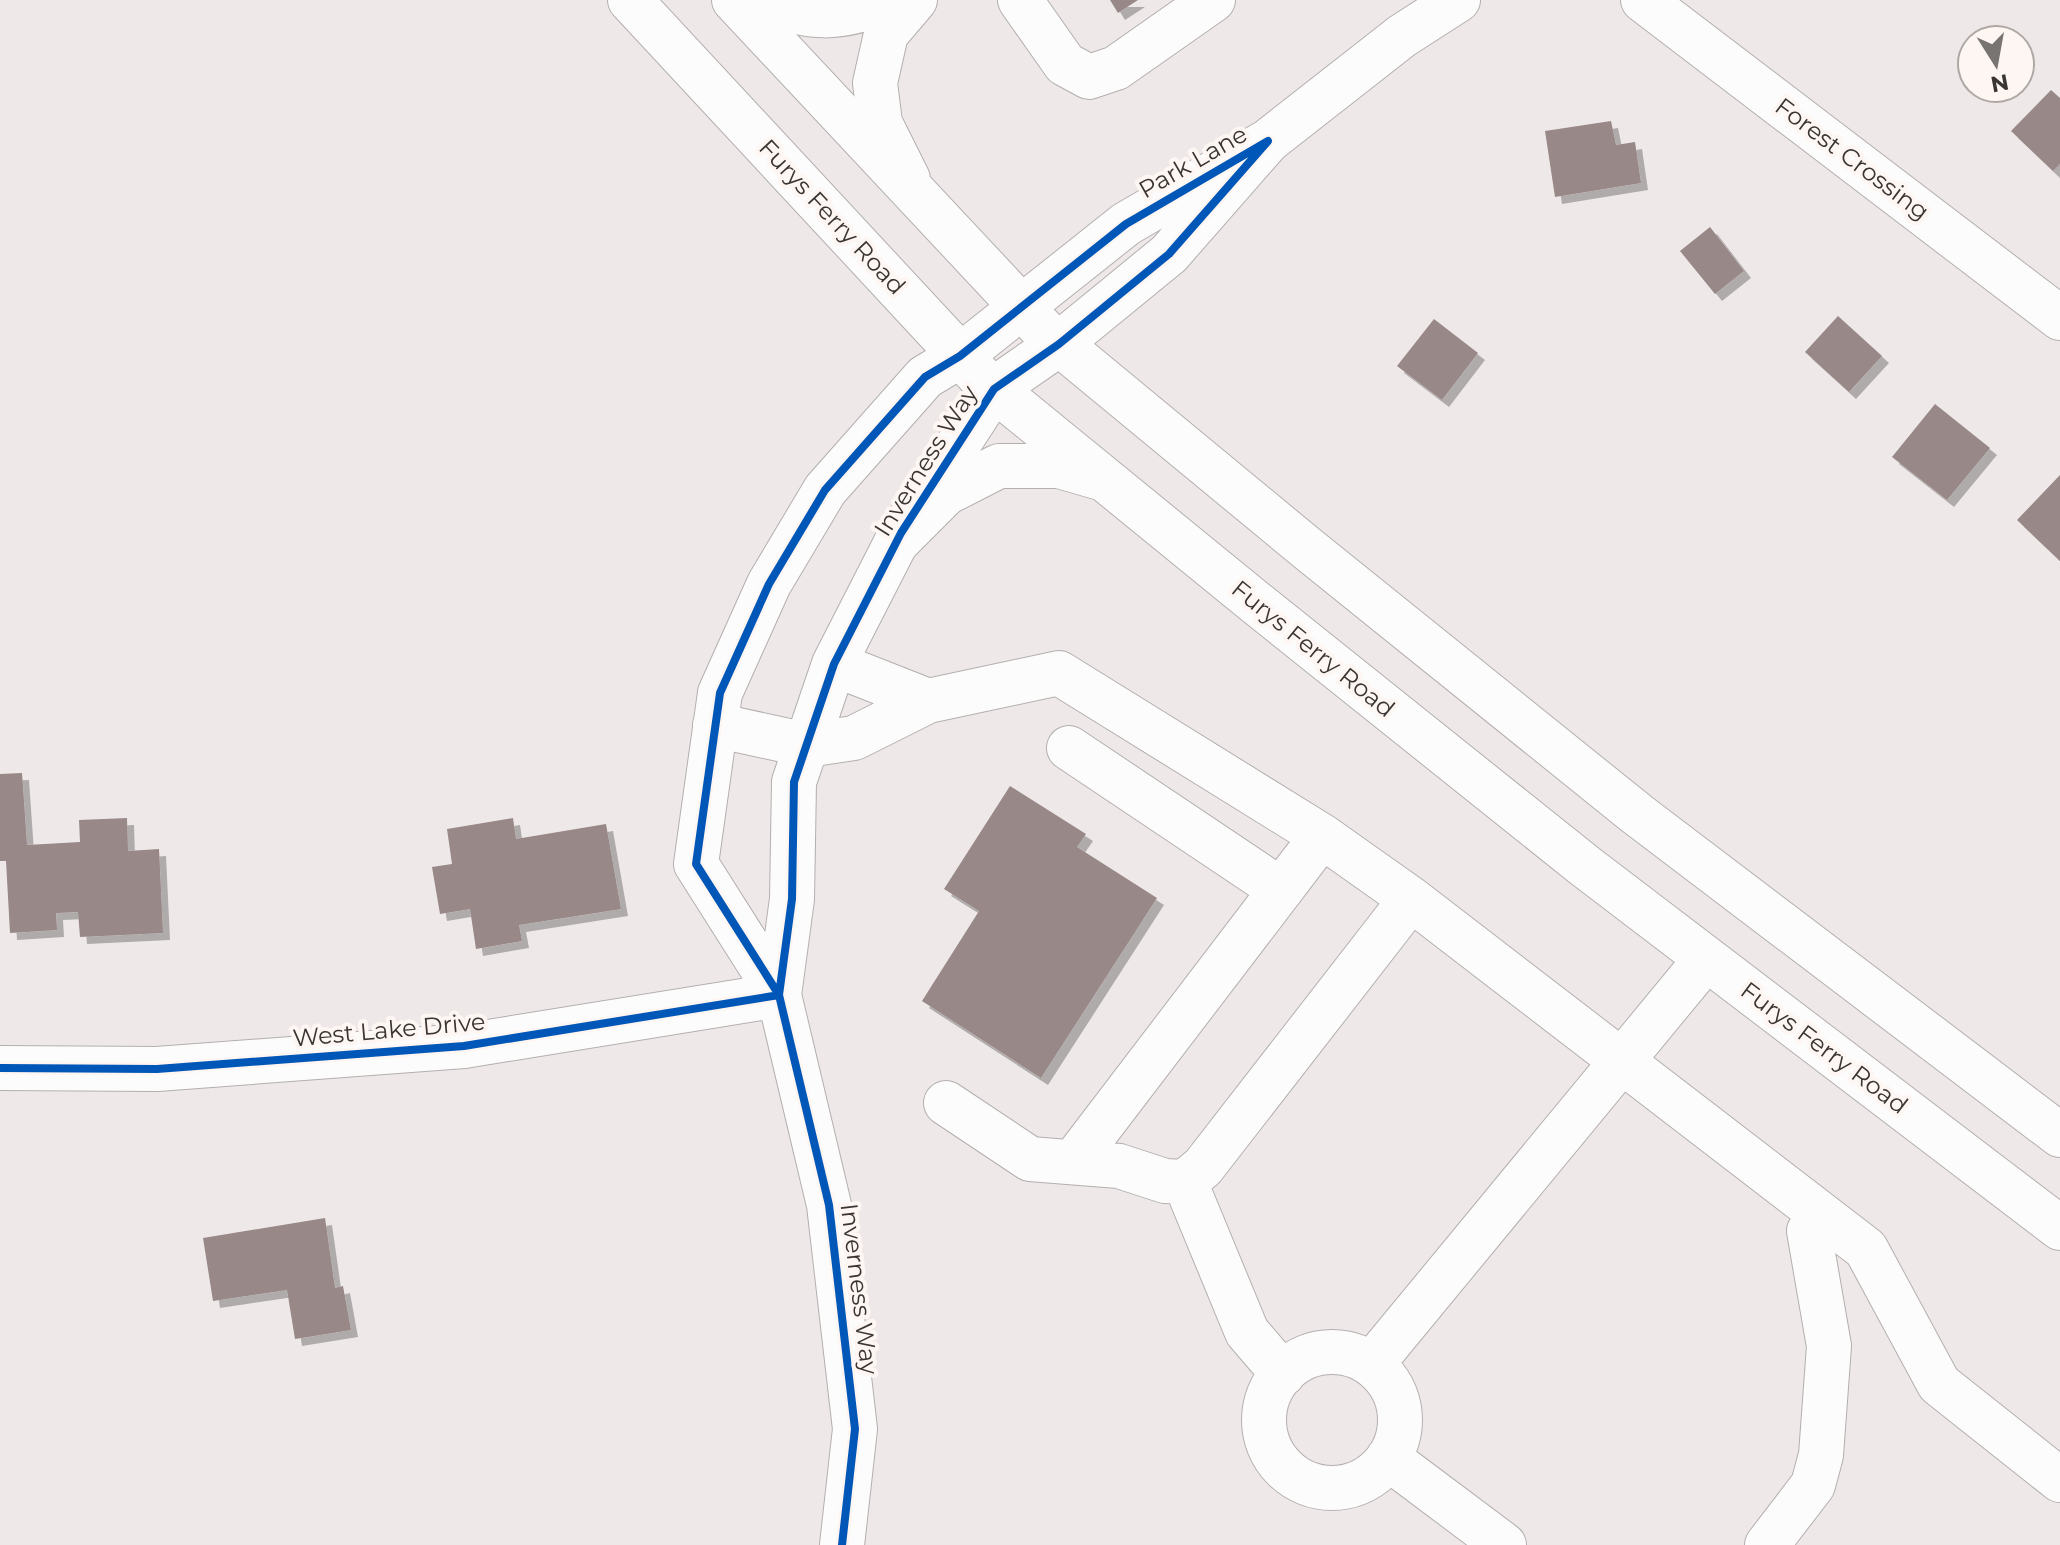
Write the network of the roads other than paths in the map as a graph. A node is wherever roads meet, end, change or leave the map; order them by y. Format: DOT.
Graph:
graph roads {
  1 [pos="630,0"];
  2 [pos="734,0"];
  3 [pos="759,0"];
  4 [pos="891,0"];
  5 [pos="915,0"];
  6 [pos="1020,0"];
  7 [pos="1213,0"];
  8 [pos="1458,0"];
  9 [pos="1643,0"];
  10 [pos="1404,14"];
  11 [pos="1268,141"];
  12 [pos="916,195"];
  13 [pos="1021,307"];
  14 [pos="2060,318"];
  15 [pos="1059,344"];
  16 [pos="960,356"];
  17 [pos="994,389"];
  18 [pos="1105,480"];
  19 [pos="896,543"];
  20 [pos="834,664"];
  21 [pos="928,701"];
  22 [pos="715,725"];
  23 [pos="807,745"];
  24 [pos="1069,748"];
  25 [pos="1322,836"];
  26 [pos="1281,890"];
  27 [pos="1411,899"];
  28 [pos="1706,959"];
  29 [pos="779,995"];
  30 [pos="1621,1061"];
  31 [pos="0,1068"];
  32 [pos="946,1103"];
  33 [pos="2060,1135"];
  34 [pos="1074,1161"];
  35 [pos="1185,1182"];
  36 [pos="1822,1215"];
  37 [pos="2060,1228"];
  38 [pos="1372,1364"];
  39 [pos="1283,1374"];
  40 [pos="1388,1458"];
  41 [pos="2060,1480"];
  42 [pos="842,1545"];
  43 [pos="1504,1545"];
  44 [pos="1767,1545"];
  1 -- 16 [label="street, Furys Ferry Road"];
  2 -- 12 [label="street"];
  3 -- 4 [label="street"];
  5 -- 12 [label="street"];
  6 -- 7 [label="street"];
  8 -- 10 [label="street, Park Lane"];
  9 -- 14 [label="street, Forest Crossing"];
  10 -- 11 [label="street, Park Lane"];
  11 -- 13 [label="street, Park Lane"];
  11 -- 15 [label="street, Park Lane"];
  12 -- 13 [label="street"];
  13 -- 15 [label="street"];
  13 -- 16 [label="street, Inverness Way"];
  15 -- 17 [label="street, Inverness Way"];
  15 -- 33 [label="street"];
  16 -- 17 [label="street, Furys Ferry Road"];
  16 -- 22 [label="street, Inverness Way"];
  17 -- 18 [label="street, Furys Ferry Road"];
  17 -- 19 [label="street, Inverness Way"];
  18 -- 19 [label="street"];
  18 -- 28 [label="street, Furys Ferry Road"];
  19 -- 20 [label="street, Inverness Way"];
  20 -- 21 [label="street"];
  20 -- 23 [label="street, Inverness Way"];
  21 -- 23 [label="street"];
  21 -- 25 [label="street"];
  22 -- 23 [label="street"];
  22 -- 29 [label="street, Inverness Way"];
  23 -- 29 [label="street, Inverness Way"];
  24 -- 26 [label="street"];
  25 -- 26 [label="street"];
  25 -- 27 [label="street"];
  26 -- 34 [label="street"];
  27 -- 30 [label="street"];
  27 -- 35 [label="street"];
  28 -- 30 [label="street"];
  28 -- 37 [label="street, Furys Ferry Road"];
  29 -- 31 [label="street, West Lake Drive"];
  29 -- 42 [label="street, Inverness Way"];
  30 -- 36 [label="street"];
  30 -- 38 [label="street"];
  32 -- 34 [label="street"];
  34 -- 35 [label="street"];
  35 -- 39 [label="street"];
  36 -- 41 [label="street"];
  36 -- 44 [label="street"];
  38 -- 39 [label="street"];
  38 -- 40 [label="street"];
  39 -- 40 [label="street"];
  40 -- 43 [label="street"];
}
